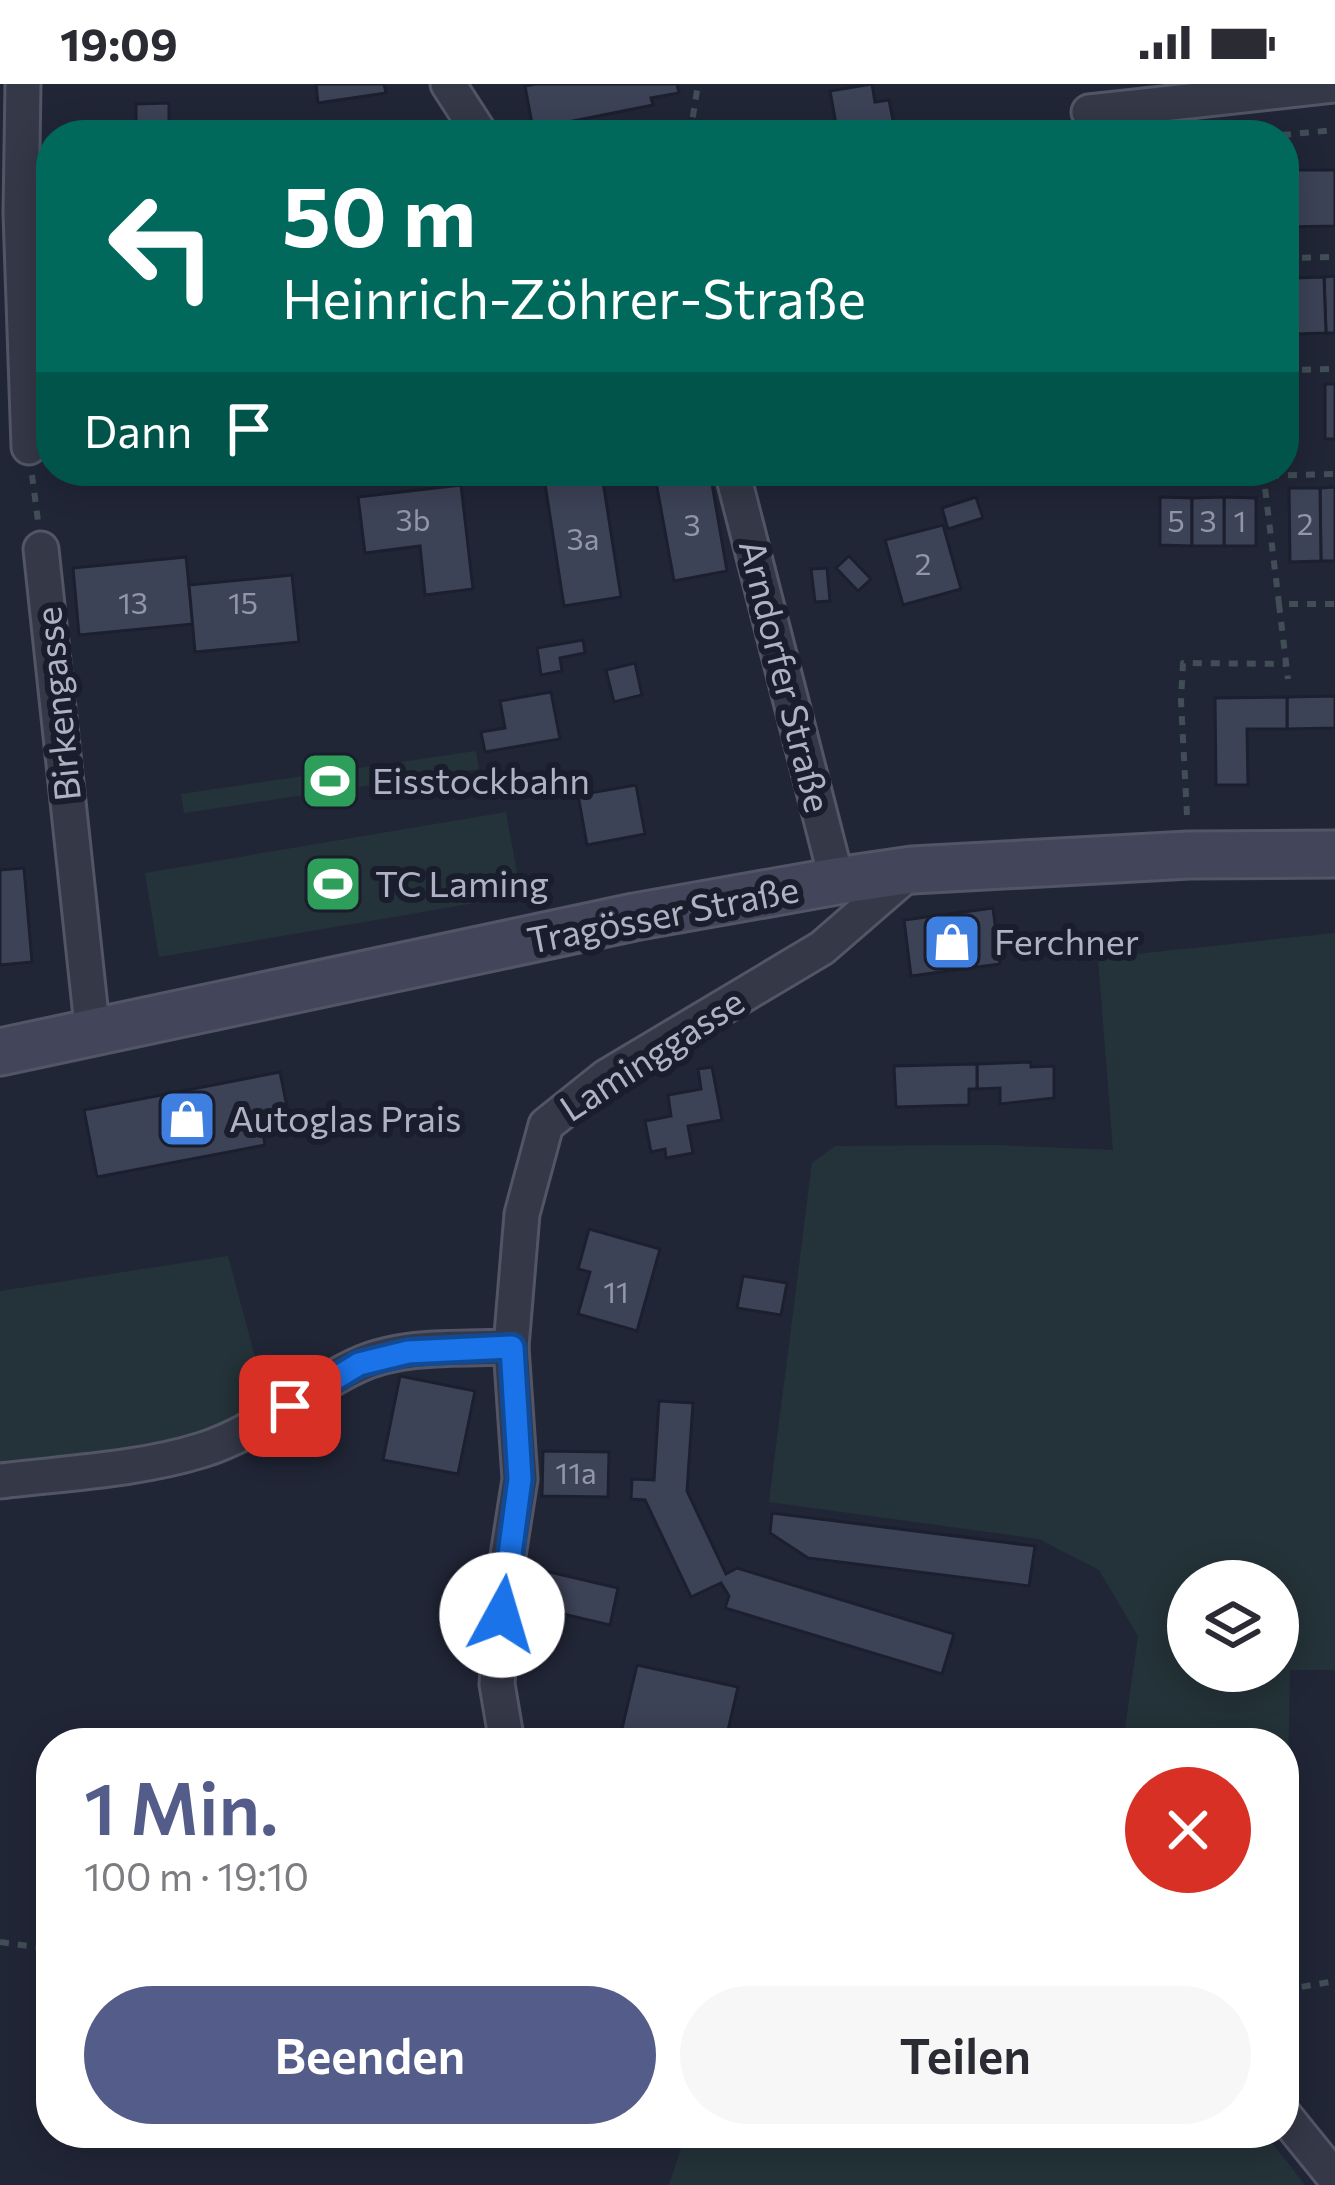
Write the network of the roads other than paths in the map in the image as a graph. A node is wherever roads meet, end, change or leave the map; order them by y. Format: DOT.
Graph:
graph roads {
  1 [pos="22,84"];
  2 [pos="448,84"];
  3 [pos="1335,85"];
  4 [pos="1089,112"];
  5 [pos="471,120"];
  6 [pos="36,346"];
  7 [pos="36,395"];
  8 [pos="29,447"];
  9 [pos="736,486"];
  10 [pos="41,549"];
  11 [pos="1335,854"];
  12 [pos="912,870"];
  13 [pos="837,881"];
  14 [pos="93,1035"];
  15 [pos="0,1052"];
  16 [pos="512,1347"];
  17 [pos="0,1480"];
  18 [pos="504,1728"];
  19 [pos="1299,2134"];
  20 [pos="1335,2178"];
  1 -- 6 [label="street"];
  2 -- 5 [label="street"];
  3 -- 4 [label="street"];
  7 -- 8 [label="street"];
  9 -- 13 [label="street, Arndorfer Straße"];
  10 -- 14 [label="street, Birkengasse"];
  11 -- 12 [label="main road, Tragösser Straße"];
  12 -- 13 [label="main road, Tragösser Straße"];
  12 -- 16 [label="street, Laminggasse"];
  13 -- 14 [label="main road, Tragösser Straße"];
  14 -- 15 [label="main road, Tragösser Straße"];
  16 -- 17 [label="street"];
  16 -- 18 [label="street, Laminggasse"];
  19 -- 20 [label="street"];
}
